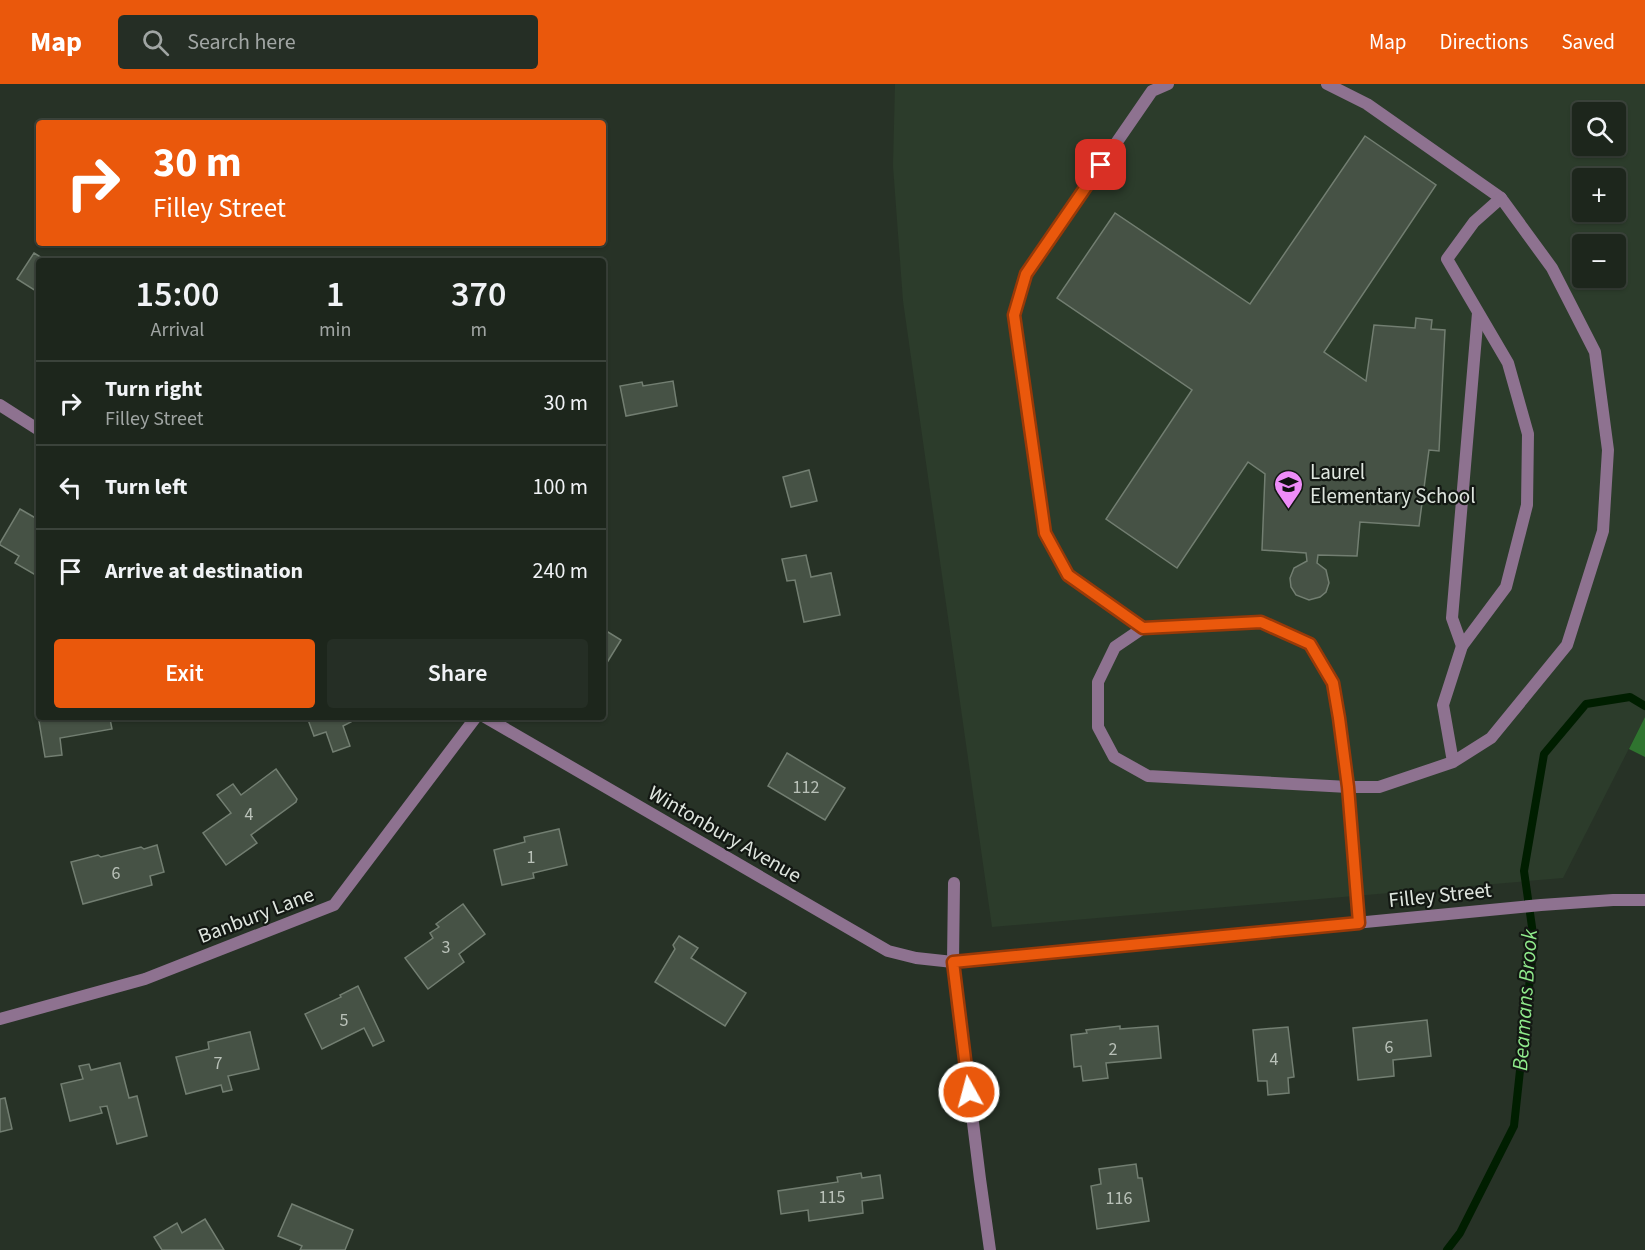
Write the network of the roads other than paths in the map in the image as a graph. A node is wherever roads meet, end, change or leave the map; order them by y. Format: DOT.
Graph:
graph roads {
  1 [pos="1168,84"];
  2 [pos="1327,84"];
  3 [pos="1501,198"];
  4 [pos="1478,313"];
  5 [pos="0,405"];
  6 [pos="36,428"];
  7 [pos="1143,628"];
  8 [pos="1462,646"];
  9 [pos="474,720"];
  10 [pos="490,720"];
  11 [pos="1453,762"];
  12 [pos="1348,787"];
  13 [pos="954,884"];
  14 [pos="1645,900"];
  15 [pos="1359,923"];
  16 [pos="953,962"];
  17 [pos="0,1019"];
  18 [pos="990,1250"];
  1 -- 7 [label="street"];
  2 -- 3 [label="street"];
  3 -- 4 [label="street"];
  3 -- 11 [label="street"];
  4 -- 8 [label="street"];
  4 -- 8 [label="street"];
  5 -- 6 [label="street"];
  7 -- 12 [label="street"];
  7 -- 12 [label="street"];
  8 -- 11 [label="street"];
  9 -- 17 [label="street, Banbury Lane"];
  10 -- 16 [label="street, Wintonbury Avenue"];
  11 -- 12 [label="street"];
  12 -- 15 [label="street"];
  13 -- 16 [label="street"];
  14 -- 15 [label="street, Filley Street"];
  15 -- 16 [label="street, Filley Street"];
  16 -- 18 [label="street"];
}
